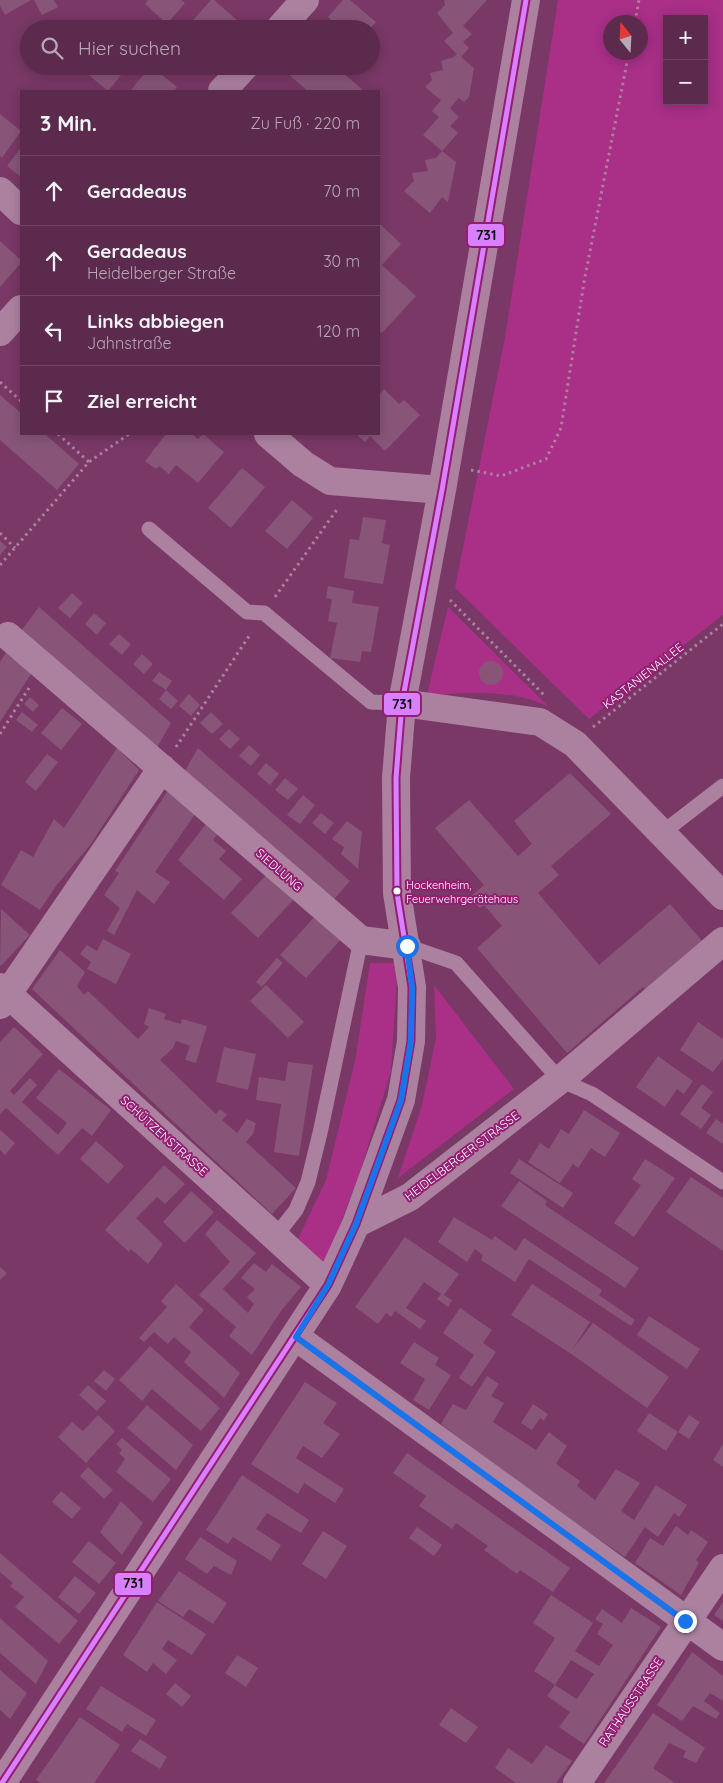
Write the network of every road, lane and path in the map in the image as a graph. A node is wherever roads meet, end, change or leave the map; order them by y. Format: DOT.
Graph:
graph roads {
  1 [pos="305,0"];
  2 [pos="526,0"];
  3 [pos="639,0"];
  4 [pos="636,15"];
  5 [pos="287,20"];
  6 [pos="627,60"];
  7 [pos="236,75"];
  8 [pos="223,90"];
  9 [pos="0,191"];
  10 [pos="20,210"];
  11 [pos="20,310"];
  12 [pos="0,332"];
  13 [pos="0,382"];
  14 [pos="20,400"];
  15 [pos="59,435"];
  16 [pos="128,435"];
  17 [pos="269,435"];
  18 [pos="89,462"];
  19 [pos="466,469"];
  20 [pos="442,490"];
  21 [pos="149,529"];
  22 [pos="0,534"];
  23 [pos="16,548"];
  24 [pos="0,565"];
  25 [pos="426,567"];
  26 [pos="723,624"];
  27 [pos="8,636"];
  28 [pos="43,665"];
  29 [pos="548,700"];
  30 [pos="402,703"];
  31 [pos="0,734"];
  32 [pos="575,744"];
  33 [pos="162,768"];
  34 [pos="723,786"];
  35 [pos="662,833"];
  36 [pos="723,896"];
  37 [pos="361,940"];
  38 [pos="723,941"];
  39 [pos="407,946"];
  40 [pos="2,996"];
  41 [pos="560,1080"];
  42 [pos="723,1182"];
  43 [pos="356,1224"];
  44 [pos="275,1237"];
  45 [pos="328,1285"];
  46 [pos="296,1337"];
  47 [pos="723,1568"];
  48 [pos="685,1621"];
  49 [pos="723,1647"];
  50 [pos="2,1783"];
  51 [pos="577,1783"];
  1 -- 5 [label="street"];
  2 -- 20 [label="street"];
  3 -- 4 [label="path"];
  6 -- 19 [label="path"];
  7 -- 8 [label="street"];
  9 -- 10 [label="street"];
  11 -- 12 [label="street"];
  13 -- 14 [label="path"];
  15 -- 18 [label="path"];
  16 -- 18 [label="path"];
  17 -- 20 [label="street"];
  18 -- 23 [label="path"];
  20 -- 25 [label="street"];
  21 -- 30 [label="lane"];
  22 -- 23 [label="path"];
  23 -- 24 [label="path"];
  25 -- 29 [label="path"];
  25 -- 30 [label="street"];
  26 -- 32 [label="path, KASTANIENALLEE"];
  27 -- 28 [label="street, SIEDLUNG"];
  28 -- 31 [label="path"];
  28 -- 33 [label="street, SIEDLUNG"];
  30 -- 32 [label="street"];
  30 -- 39 [label="street"];
  32 -- 35 [label="street"];
  33 -- 37 [label="street, SIEDLUNG"];
  33 -- 40 [label="street"];
  34 -- 35 [label="lane"];
  35 -- 36 [label="street"];
  37 -- 39 [label="street"];
  37 -- 44 [label="lane"];
  38 -- 41 [label="street, HEIDELBERGER STRASSE"];
  39 -- 41 [label="lane"];
  39 -- 43 [label="street"];
  40 -- 44 [label="street, SCHÜTZENSTRASSE"];
  41 -- 42 [label="lane"];
  41 -- 43 [label="street, HEIDELBERGER STRASSE"];
  43 -- 45 [label="street"];
  44 -- 45 [label="street, SCHÜTZENSTRASSE"];
  45 -- 46 [label="street"];
  46 -- 48 [label="street"];
  46 -- 50 [label="street"];
  47 -- 48 [label="street, RATHAUSSTRASSE"];
  48 -- 49 [label="street"];
  48 -- 51 [label="street, RATHAUSSTRASSE"];
}
